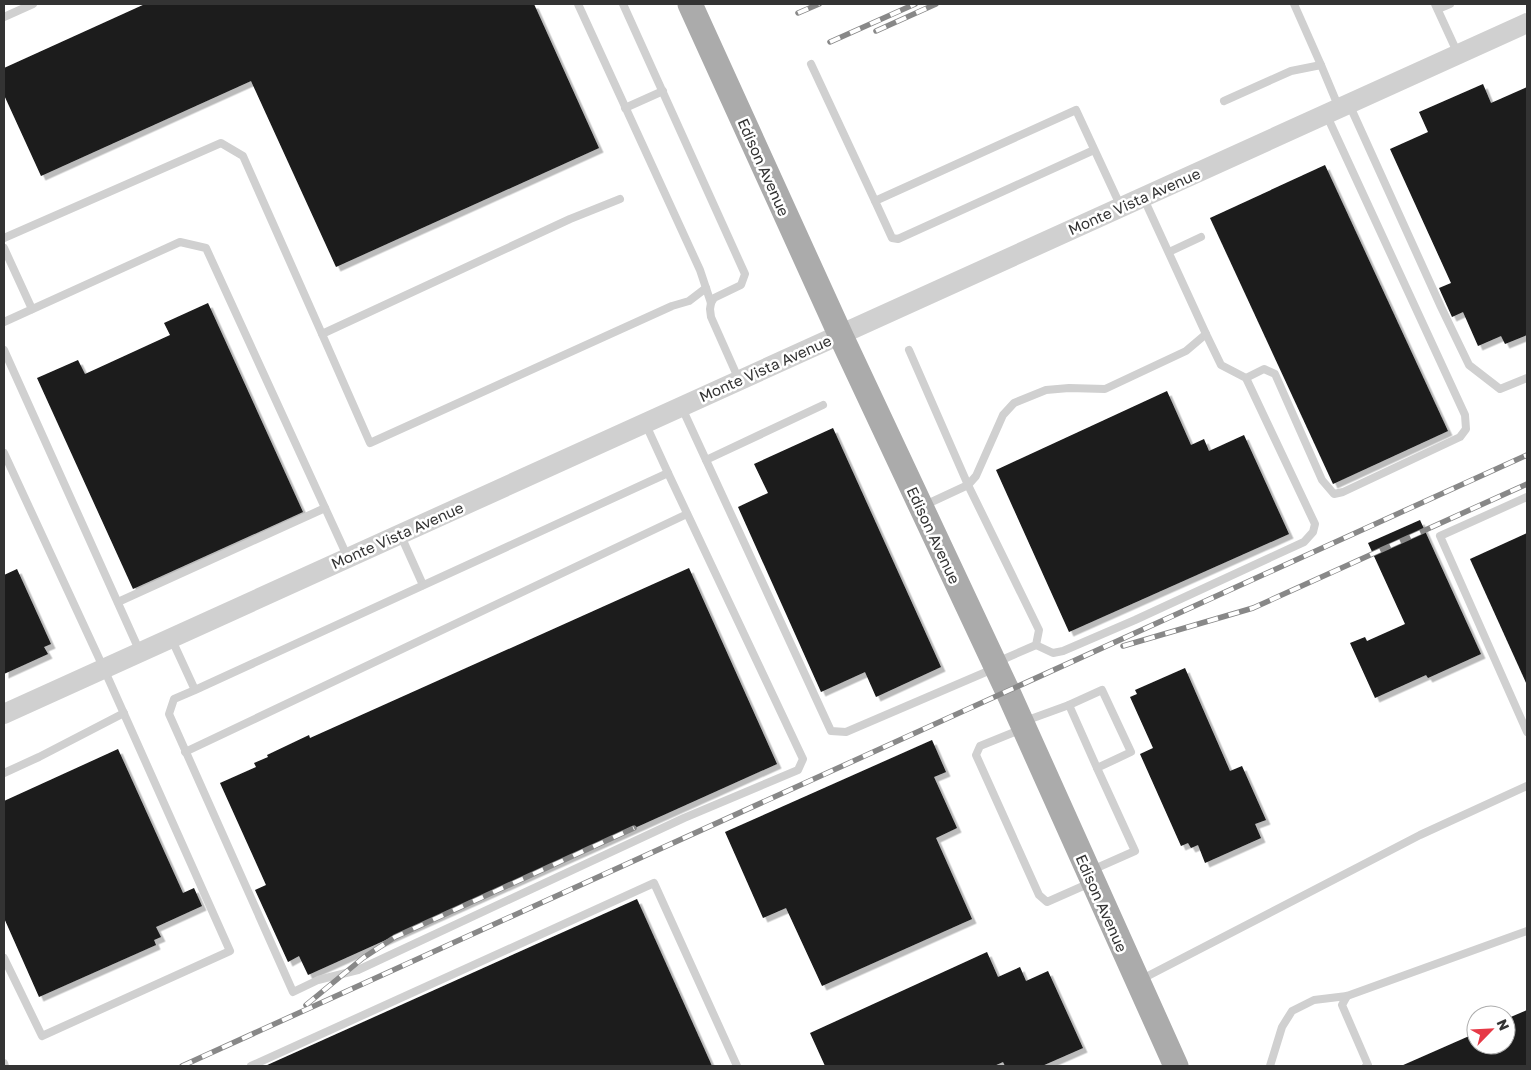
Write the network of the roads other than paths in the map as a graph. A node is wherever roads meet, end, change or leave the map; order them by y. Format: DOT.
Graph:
graph roads {
  1 [pos="33,4"];
  2 [pos="578,4"];
  3 [pos="623,4"];
  4 [pos="690,4"];
  5 [pos="1294,4"];
  6 [pos="1450,4"];
  7 [pos="1437,6"];
  8 [pos="4,17"];
  9 [pos="1527,22"];
  10 [pos="1458,54"];
  11 [pos="811,64"];
  12 [pos="1321,65"];
  13 [pos="663,91"];
  14 [pos="1224,101"];
  15 [pos="625,108"];
  16 [pos="1338,108"];
  17 [pos="1094,150"];
  18 [pos="1143,197"];
  19 [pos="620,199"];
  20 [pos="875,201"];
  21 [pos="1121,207"];
  22 [pos="1202,237"];
  23 [pos="4,238"];
  24 [pos="4,248"];
  25 [pos="1169,252"];
  26 [pos="706,288"];
  27 [pos="711,303"];
  28 [pos="32,309"];
  29 [pos="4,322"];
  30 [pos="322,334"];
  31 [pos="840,334"];
  32 [pos="1206,334"];
  33 [pos="4,350"];
  34 [pos="909,350"];
  35 [pos="1246,378"];
  36 [pos="1527,378"];
  37 [pos="739,380"];
  38 [pos="823,405"];
  39 [pos="681,406"];
  40 [pos="645,423"];
  41 [pos="4,453"];
  42 [pos="706,460"];
  43 [pos="668,473"];
  44 [pos="968,485"];
  45 [pos="1527,498"];
  46 [pos="921,507"];
  47 [pos="325,508"];
  48 [pos="687,514"];
  49 [pos="400,534"];
  50 [pos="348,558"];
  51 [pos="423,585"];
  52 [pos="118,602"];
  53 [pos="171,638"];
  54 [pos="1036,645"];
  55 [pos="140,652"];
  56 [pos="995,666"];
  57 [pos="104,668"];
  58 [pos="195,690"];
  59 [pos="1069,705"];
  60 [pos="124,713"];
  61 [pos="4,714"];
  62 [pos="1022,725"];
  63 [pos="1527,732"];
  64 [pos="185,752"];
  65 [pos="1097,768"];
  66 [pos="4,773"];
  67 [pos="1527,786"];
  68 [pos="1091,877"];
  69 [pos="1527,931"];
  70 [pos="4,958"];
  71 [pos="1138,981"];
  72 [pos="1347,996"];
  73 [pos="251,1066"];
  74 [pos="737,1066"];
  75 [pos="1176,1066"];
  76 [pos="1270,1066"];
  77 [pos="1366,1066"];
  1 -- 8 [label="lane"];
  2 -- 15 [label="lane"];
  3 -- 13 [label="lane"];
  4 -- 31 [label="main road, Edison Avenue"];
  5 -- 12 [label="lane"];
  6 -- 7 [label="lane"];
  7 -- 10 [label="lane"];
  9 -- 10 [label="street, Monte Vista Avenue"];
  10 -- 16 [label="street, Monte Vista Avenue"];
  11 -- 20 [label="lane"];
  12 -- 14 [label="lane"];
  12 -- 16 [label="lane"];
  13 -- 15 [label="lane"];
  13 -- 27 [label="lane"];
  15 -- 26 [label="lane"];
  16 -- 18 [label="street, Monte Vista Avenue"];
  16 -- 35 [label="lane"];
  16 -- 36 [label="lane"];
  17 -- 20 [label="lane"];
  17 -- 20 [label="lane"];
  17 -- 21 [label="lane"];
  18 -- 21 [label="street, Monte Vista Avenue"];
  18 -- 25 [label="lane"];
  19 -- 30 [label="lane"];
  21 -- 31 [label="street, Monte Vista Avenue"];
  22 -- 25 [label="lane"];
  23 -- 30 [label="lane"];
  24 -- 28 [label="lane"];
  25 -- 32 [label="lane"];
  26 -- 27 [label="lane"];
  26 -- 30 [label="lane"];
  27 -- 37 [label="lane"];
  28 -- 29 [label="lane"];
  28 -- 47 [label="lane"];
  31 -- 37 [label="street, Monte Vista Avenue"];
  31 -- 46 [label="main road, Edison Avenue"];
  32 -- 35 [label="lane"];
  32 -- 44 [label="lane"];
  33 -- 52 [label="lane"];
  34 -- 44 [label="lane"];
  35 -- 54 [label="lane"];
  37 -- 39 [label="street, Monte Vista Avenue"];
  38 -- 42 [label="lane"];
  39 -- 40 [label="street, Monte Vista Avenue"];
  39 -- 42 [label="lane"];
  40 -- 43 [label="lane"];
  40 -- 49 [label="street, Monte Vista Avenue"];
  41 -- 57 [label="lane"];
  42 -- 56 [label="lane"];
  43 -- 48 [label="lane"];
  43 -- 51 [label="lane"];
  44 -- 46 [label="lane"];
  44 -- 54 [label="lane"];
  45 -- 63 [label="lane"];
  46 -- 56 [label="main road, Edison Avenue"];
  47 -- 50 [label="lane"];
  47 -- 52 [label="lane"];
  48 -- 64 [label="lane"];
  48 -- 64 [label="lane"];
  49 -- 50 [label="street, Monte Vista Avenue"];
  49 -- 51 [label="lane"];
  50 -- 53 [label="street, Monte Vista Avenue"];
  51 -- 58 [label="lane"];
  52 -- 55 [label="lane"];
  53 -- 55 [label="street, Monte Vista Avenue"];
  53 -- 58 [label="lane"];
  54 -- 56 [label="lane"];
  55 -- 57 [label="street, Monte Vista Avenue"];
  56 -- 62 [label="main road, Edison Avenue"];
  57 -- 60 [label="lane"];
  57 -- 61 [label="street, Monte Vista Avenue"];
  58 -- 64 [label="lane"];
  59 -- 62 [label="lane"];
  59 -- 65 [label="lane"];
  59 -- 65 [label="lane"];
  60 -- 66 [label="lane"];
  60 -- 70 [label="lane"];
  62 -- 68 [label="main road, Edison Avenue"];
  62 -- 68 [label="lane"];
  65 -- 68 [label="lane"];
  67 -- 71 [label="lane"];
  68 -- 71 [label="main road, Edison Avenue"];
  69 -- 72 [label="lane"];
  71 -- 75 [label="main road, Edison Avenue"];
  72 -- 76 [label="lane"];
  72 -- 77 [label="lane"];
  73 -- 74 [label="lane"];
}
